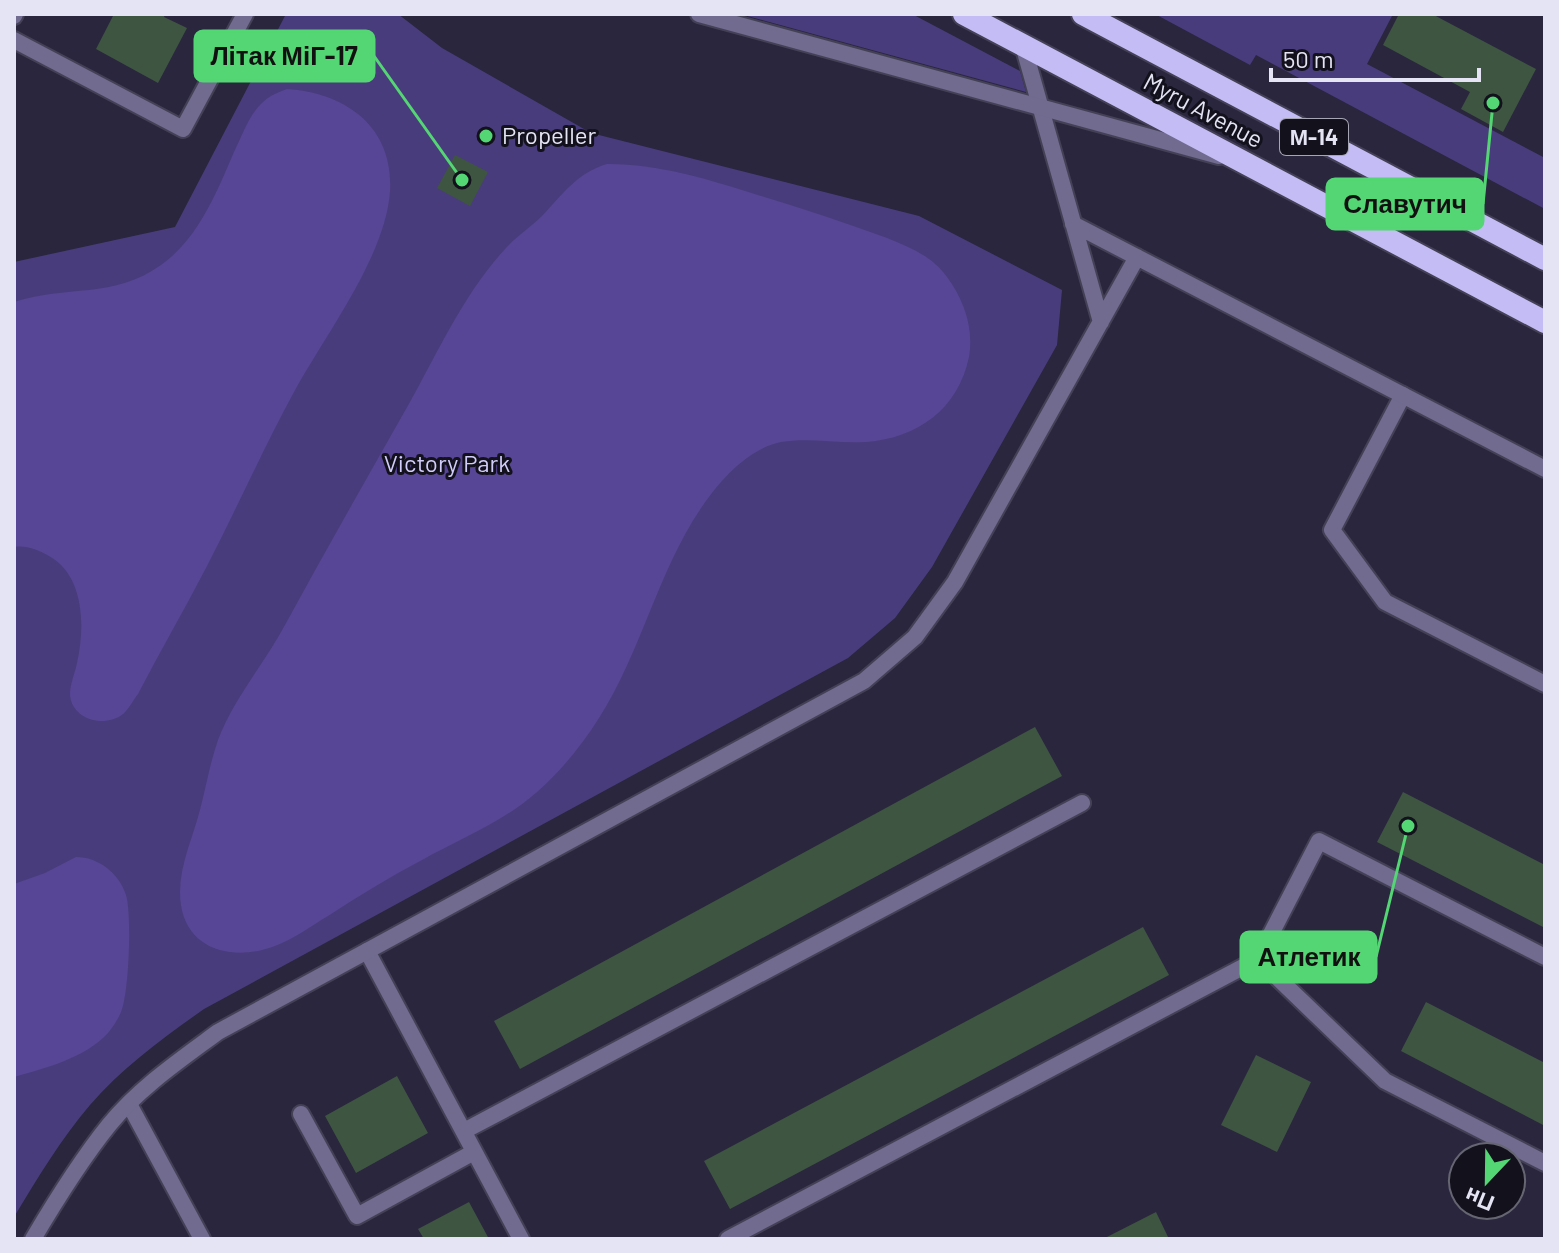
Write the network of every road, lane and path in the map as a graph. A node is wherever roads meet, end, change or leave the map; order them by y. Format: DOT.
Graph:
graph roads {
  1 [pos="245,14"];
  2 [pos="699,14"];
  3 [pos="964,14"];
  4 [pos="1083,14"];
  5 [pos="14,40"];
  6 [pos="1023,45"];
  7 [pos="1040,107"];
  8 [pos="1247,164"];
  9 [pos="1073,224"];
  10 [pos="1137,257"];
  11 [pos="1545,259"];
  12 [pos="1101,322"];
  13 [pos="1545,322"];
  14 [pos="1403,395"];
  15 [pos="1545,469"];
  16 [pos="1545,684"];
  17 [pos="1082,803"];
  18 [pos="367,951"];
  19 [pos="1545,957"];
  20 [pos="1258,959"];
  21 [pos="129,1104"];
  22 [pos="301,1114"];
  23 [pos="464,1131"];
  24 [pos="474,1152"];
  25 [pos="1545,1163"];
  26 [pos="33,1239"];
  27 [pos="202,1239"];
  28 [pos="521,1239"];
  29 [pos="728,1239"];
  1 -- 5 [label="street"];
  2 -- 7 [label="street"];
  3 -- 6 [label="highway, Myru Avenue / М-14"];
  4 -- 11 [label="highway, Myru Avenue / М-14"];
  6 -- 7 [label="street"];
  6 -- 8 [label="highway, Myru Avenue / М-14"];
  7 -- 8 [label="street"];
  7 -- 9 [label="street"];
  8 -- 13 [label="highway, Myru Avenue / М-14"];
  9 -- 10 [label="street"];
  9 -- 12 [label="street"];
  10 -- 12 [label="street"];
  10 -- 14 [label="street"];
  12 -- 18 [label="street"];
  14 -- 15 [label="street"];
  14 -- 16 [label="street"];
  17 -- 23 [label="street"];
  18 -- 21 [label="street"];
  18 -- 23 [label="street"];
  19 -- 20 [label="street"];
  20 -- 25 [label="street"];
  20 -- 29 [label="street"];
  21 -- 26 [label="street"];
  21 -- 27 [label="street"];
  22 -- 24 [label="street"];
  23 -- 24 [label="street"];
  24 -- 28 [label="street"];
}
